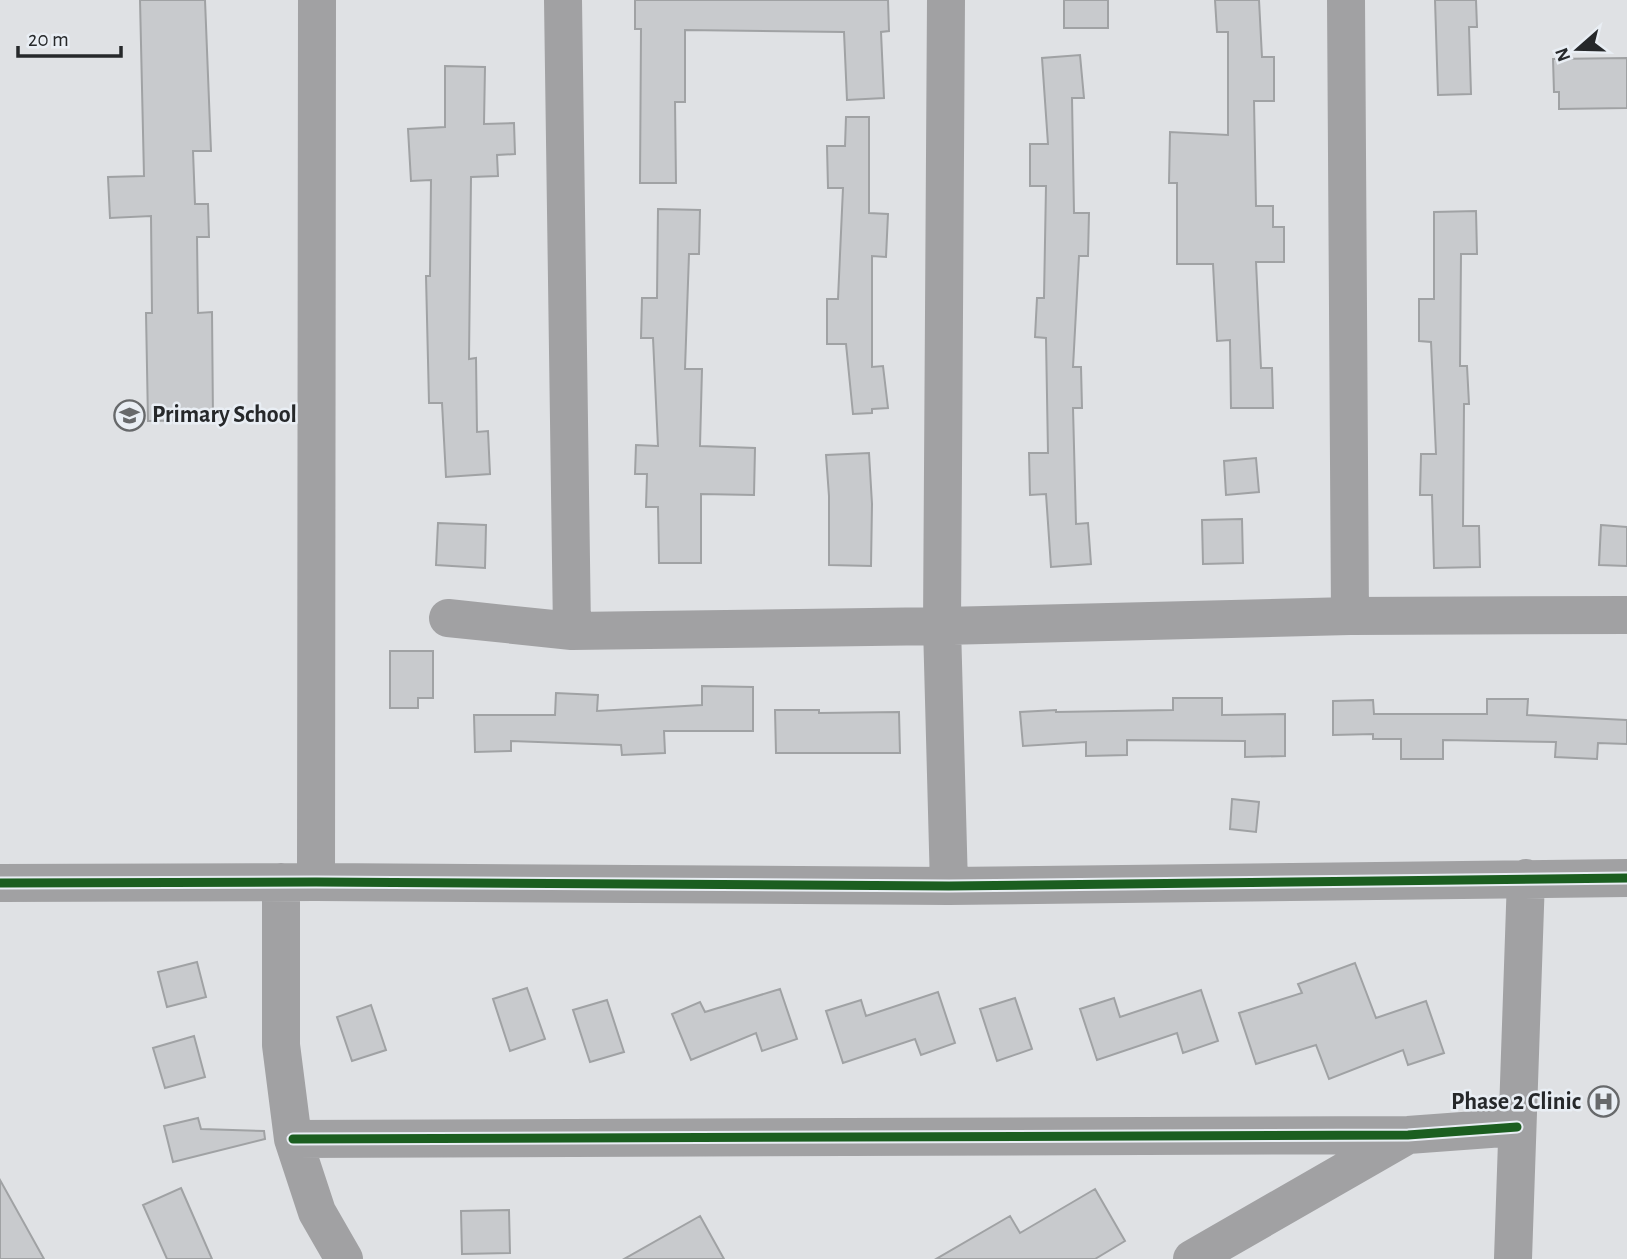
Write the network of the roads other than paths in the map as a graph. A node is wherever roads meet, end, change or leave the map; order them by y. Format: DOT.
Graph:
graph roads {
  1 [pos="317,0"];
  2 [pos="563,0"];
  3 [pos="946,0"];
  4 [pos="1346,0"];
  5 [pos="1627,615"];
  6 [pos="1350,616"];
  7 [pos="448,618"];
  8 [pos="942,626"];
  9 [pos="572,631"];
  10 [pos="1525,878"];
  11 [pos="1627,878"];
  12 [pos="298,882"];
  13 [pos="0,883"];
  14 [pos="950,886"];
  15 [pos="1517,1127"];
  16 [pos="1408,1135"];
  17 [pos="293,1139"];
  18 [pos="344,1259"];
  19 [pos="1192,1259"];
  20 [pos="1513,1259"];
  1 -- 12 [label="street"];
  2 -- 9 [label="street"];
  3 -- 8 [label="street"];
  4 -- 6 [label="street"];
  5 -- 6 [label="street"];
  6 -- 8 [label="street"];
  7 -- 9 [label="street"];
  8 -- 9 [label="street"];
  8 -- 14 [label="street"];
  10 -- 11 [label="street"];
  10 -- 14 [label="street"];
  10 -- 15 [label="street"];
  12 -- 13 [label="street"];
  12 -- 14 [label="street"];
  12 -- 17 [label="street"];
  15 -- 16 [label="street"];
  15 -- 20 [label="street"];
  16 -- 17 [label="street"];
  16 -- 19 [label="street"];
  17 -- 18 [label="street"];
}
